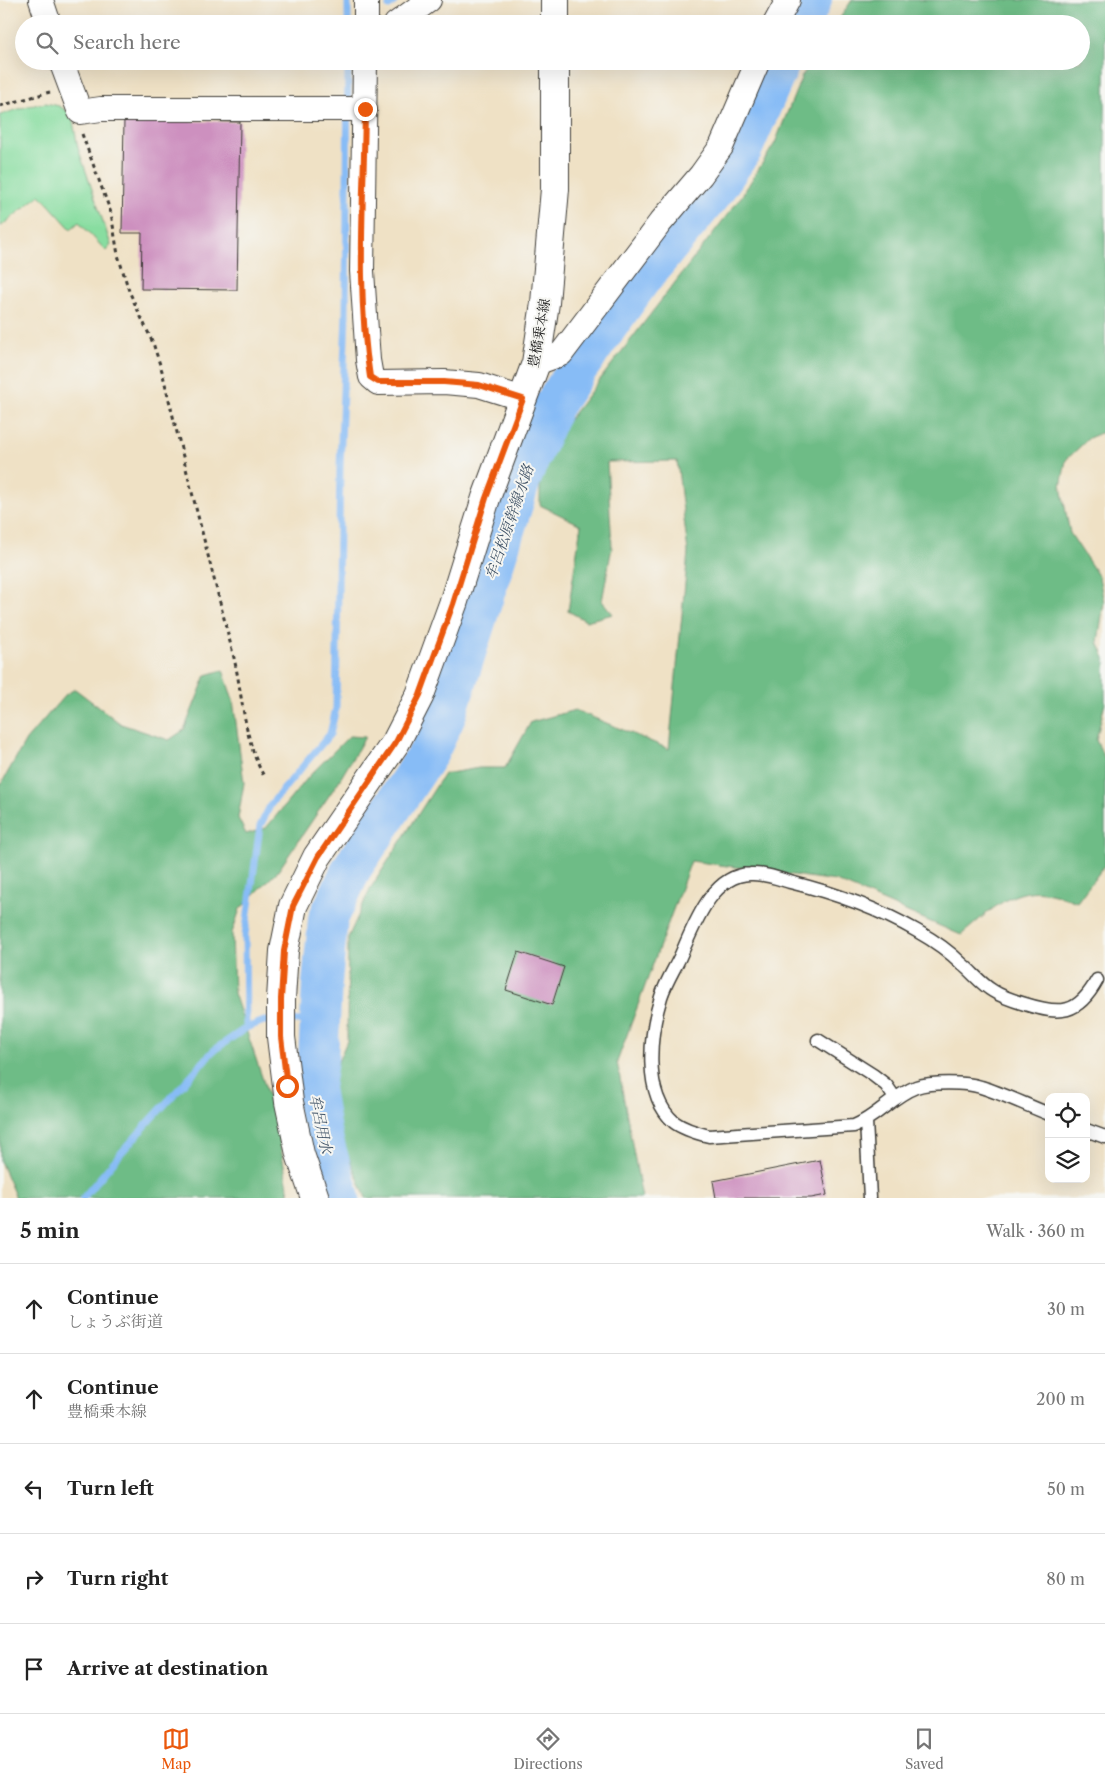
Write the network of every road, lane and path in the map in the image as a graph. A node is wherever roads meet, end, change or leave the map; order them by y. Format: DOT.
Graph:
graph roads {
  1 [pos="41,0"];
  2 [pos="366,0"];
  3 [pos="429,0"];
  4 [pos="555,0"];
  5 [pos="788,0"];
  6 [pos="46,15"];
  7 [pos="366,15"];
  8 [pos="408,15"];
  9 [pos="555,15"];
  10 [pos="779,15"];
  11 [pos="64,70"];
  12 [pos="365,70"];
  13 [pos="555,70"];
  14 [pos="754,70"];
  15 [pos="69,86"];
  16 [pos="0,106"];
  17 [pos="362,109"];
  18 [pos="80,112"];
  19 [pos="536,363"];
  20 [pos="523,399"];
  21 [pos="265,778"];
  22 [pos="1097,980"];
  23 [pos="818,1040"];
  24 [pos="895,1098"];
  25 [pos="1045,1112"];
  26 [pos="866,1121"];
  27 [pos="1090,1131"];
  28 [pos="1105,1137"];
  29 [pos="315,1198"];
  30 [pos="870,1198"];
  1 -- 6 [label="street"];
  2 -- 7 [label="street"];
  3 -- 8 [label="street"];
  4 -- 9 [label="main road"];
  5 -- 10 [label="street"];
  11 -- 15 [label="street"];
  12 -- 17 [label="street"];
  13 -- 19 [label="main road, 豊橋乗本線"];
  14 -- 19 [label="street"];
  15 -- 16 [label="path"];
  15 -- 18 [label="street"];
  17 -- 18 [label="street"];
  17 -- 20 [label="street"];
  18 -- 21 [label="path"];
  19 -- 20 [label="main road, 豊橋乗本線"];
  20 -- 29 [label="main road, 豊橋乗本線"];
  22 -- 26 [label="lane"];
  23 -- 24 [label="lane"];
  24 -- 25 [label="lane"];
  24 -- 26 [label="lane"];
  26 -- 30 [label="lane"];
  27 -- 28 [label="lane"];
}
